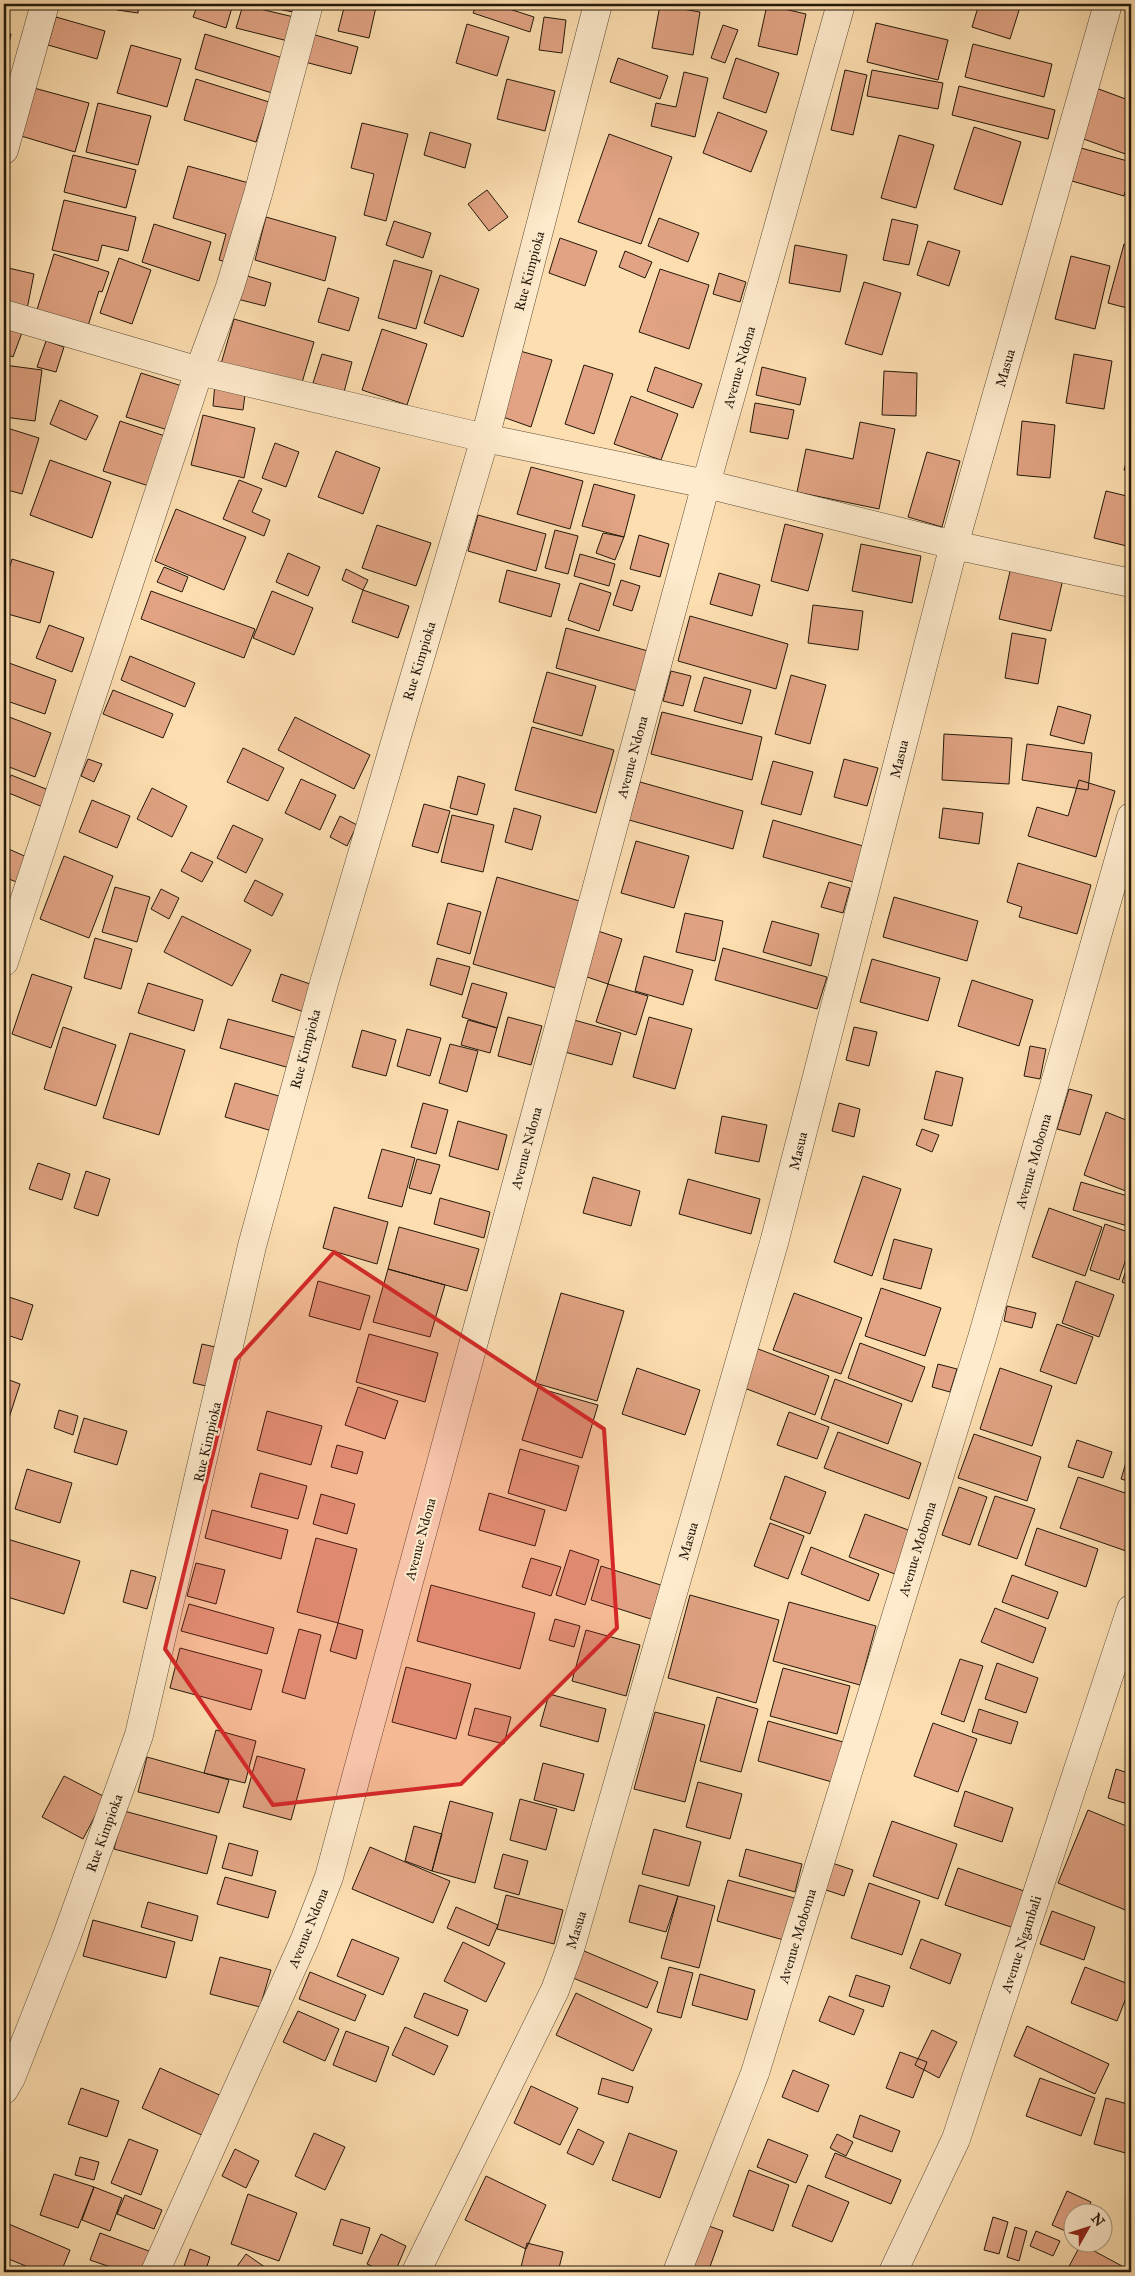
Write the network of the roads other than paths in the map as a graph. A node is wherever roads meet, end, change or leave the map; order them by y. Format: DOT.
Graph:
graph roads {
  1 [pos="45,4"];
  2 [pos="309,4"];
  3 [pos="598,4"];
  4 [pos="840,4"];
  5 [pos="1108,4"];
  6 [pos="4,150"];
  7 [pos="4,314"];
  8 [pos="199,371"];
  9 [pos="485,438"];
  10 [pos="706,484"];
  11 [pos="954,545"];
  12 [pos="1131,583"];
  13 [pos="1131,817"];
  14 [pos="4,962"];
  15 [pos="1131,1608"];
  16 [pos="4,2090"];
  17 [pos="155,2272"];
  18 [pos="416,2272"];
  19 [pos="676,2272"];
  20 [pos="893,2272"];
  1 -- 6 [label="street"];
  2 -- 8 [label="street"];
  3 -- 9 [label="street, Rue Kimpioka"];
  4 -- 10 [label="street, Avenue Ndona"];
  5 -- 11 [label="street, Masua"];
  7 -- 8 [label="street"];
  8 -- 9 [label="street"];
  8 -- 14 [label="street"];
  9 -- 10 [label="street"];
  9 -- 16 [label="street, Rue Kimpioka"];
  10 -- 11 [label="street"];
  10 -- 17 [label="street, Avenue Ndona"];
  11 -- 12 [label="street"];
  11 -- 18 [label="street, Masua"];
  13 -- 19 [label="street, Avenue Moboma"];
  15 -- 20 [label="street, Avenue Ngambali"];
}
